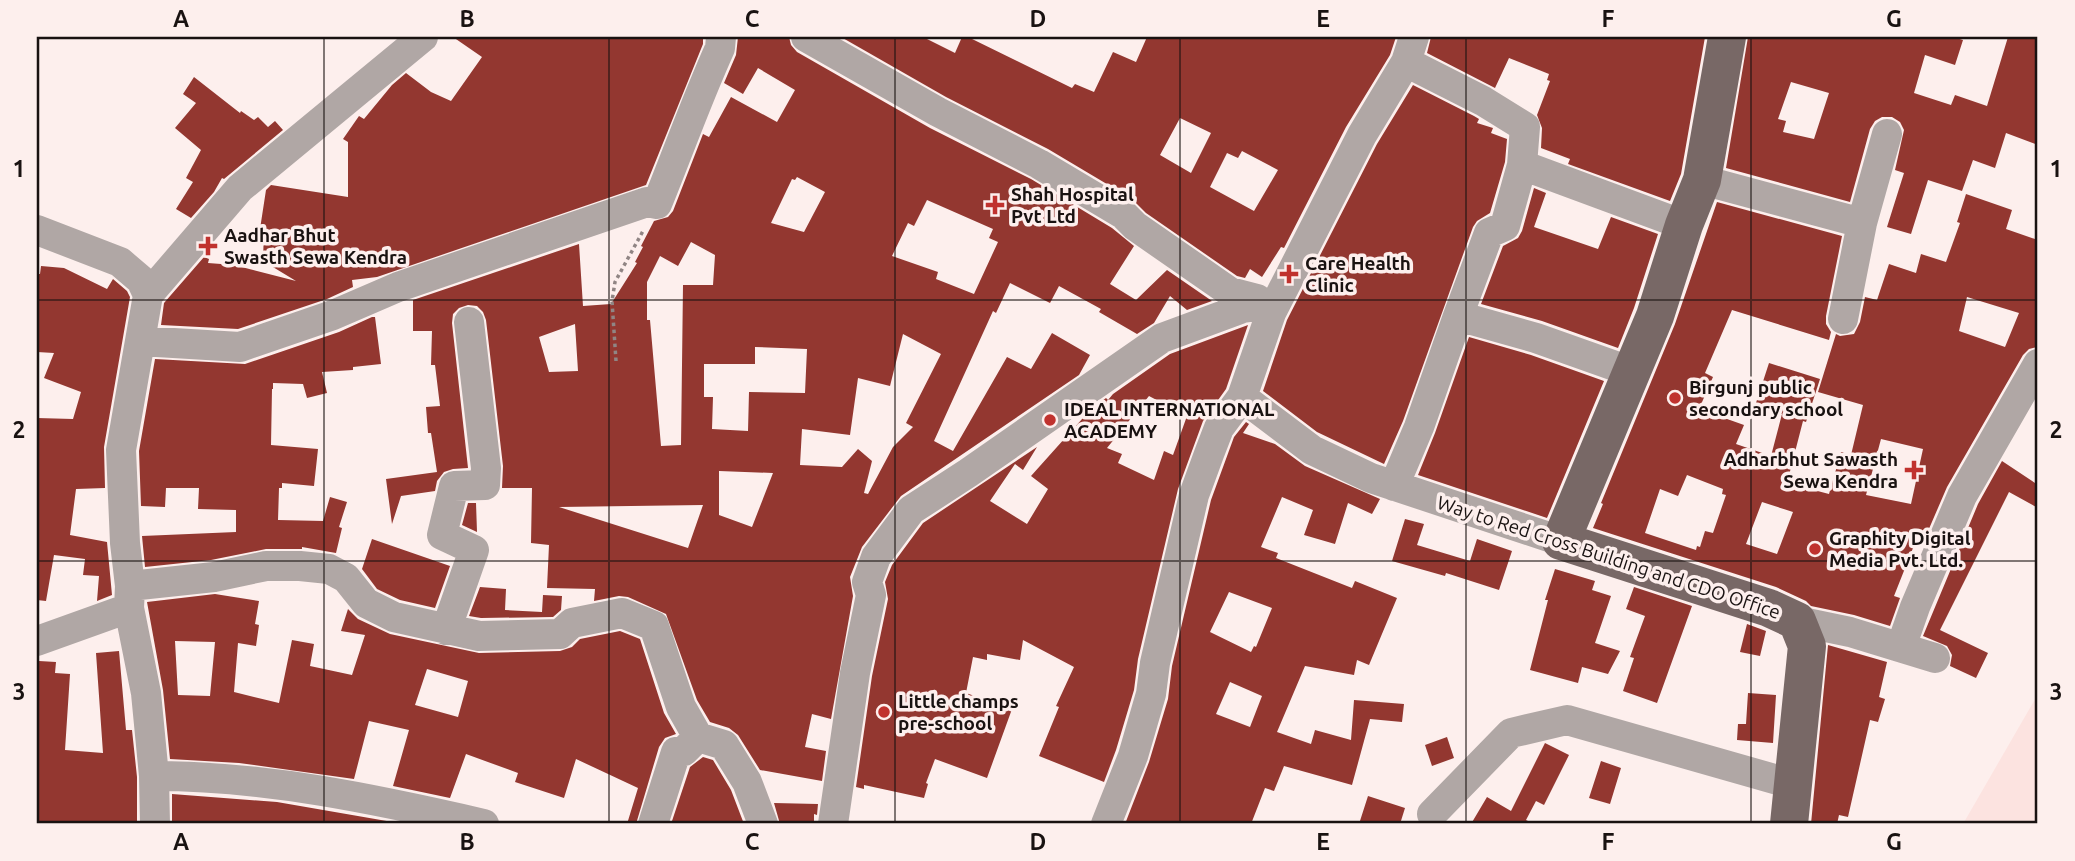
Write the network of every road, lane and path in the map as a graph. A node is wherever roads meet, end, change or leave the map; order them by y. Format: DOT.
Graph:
graph roads {
  1 [pos="422,37"];
  2 [pos="721,37"];
  3 [pos="806,37"];
  4 [pos="1727,37"];
  5 [pos="1410,49"];
  6 [pos="1887,134"];
  7 [pos="1522,165"];
  8 [pos="1702,180"];
  9 [pos="657,204"];
  10 [pos="1863,223"];
  11 [pos="1684,225"];
  12 [pos="37,230"];
  13 [pos="148,295"];
  14 [pos="1268,309"];
  15 [pos="1458,317"];
  16 [pos="1843,319"];
  17 [pos="469,322"];
  18 [pos="140,341"];
  19 [pos="616,361"];
  20 [pos="2038,364"];
  21 [pos="1632,372"];
  22 [pos="1242,397"];
  23 [pos="1394,486"];
  24 [pos="1560,541"];
  25 [pos="129,597"];
  26 [pos="1797,621"];
  27 [pos="446,630"];
  28 [pos="37,641"];
  29 [pos="1901,647"];
  30 [pos="1936,657"];
  31 [pos="698,737"];
  32 [pos="154,776"];
  33 [pos="1792,783"];
  34 [pos="1432,814"];
  35 [pos="155,824"];
  36 [pos="484,824"];
  37 [pos="653,824"];
  38 [pos="763,824"];
  39 [pos="833,824"];
  40 [pos="1106,824"];
  41 [pos="1789,824"];
  1 -- 13 [label="street"];
  2 -- 9 [label="street"];
  3 -- 14 [label="street"];
  4 -- 8 [label="main road"];
  5 -- 7 [label="street"];
  5 -- 14 [label="street"];
  6 -- 10 [label="street"];
  7 -- 11 [label="street"];
  7 -- 15 [label="street"];
  8 -- 10 [label="street"];
  8 -- 11 [label="main road"];
  9 -- 18 [label="street"];
  9 -- 19 [label="path"];
  10 -- 16 [label="street"];
  11 -- 21 [label="main road"];
  12 -- 13 [label="street"];
  13 -- 18 [label="street"];
  14 -- 22 [label="street"];
  14 -- 39 [label="street"];
  15 -- 21 [label="street"];
  15 -- 23 [label="street"];
  17 -- 27 [label="street"];
  18 -- 25 [label="street"];
  20 -- 29 [label="street"];
  21 -- 24 [label="main road"];
  22 -- 23 [label="street, Way to Red Cross Building and CDO Office"];
  22 -- 40 [label="street"];
  23 -- 24 [label="street, Way to Red Cross Building and CDO Office"];
  24 -- 26 [label="main road, Way to Red Cross Building and CDO Office"];
  25 -- 27 [label="street"];
  25 -- 28 [label="street"];
  25 -- 32 [label="street"];
  26 -- 29 [label="street"];
  26 -- 33 [label="main road, Way to Red Cross Building and CDO Office"];
  27 -- 31 [label="street"];
  29 -- 30 [label="street"];
  31 -- 37 [label="street"];
  31 -- 38 [label="street"];
  32 -- 35 [label="street"];
  32 -- 36 [label="street"];
  33 -- 34 [label="street"];
  33 -- 41 [label="main road, Way to Red Cross Building and CDO Office"];
}
